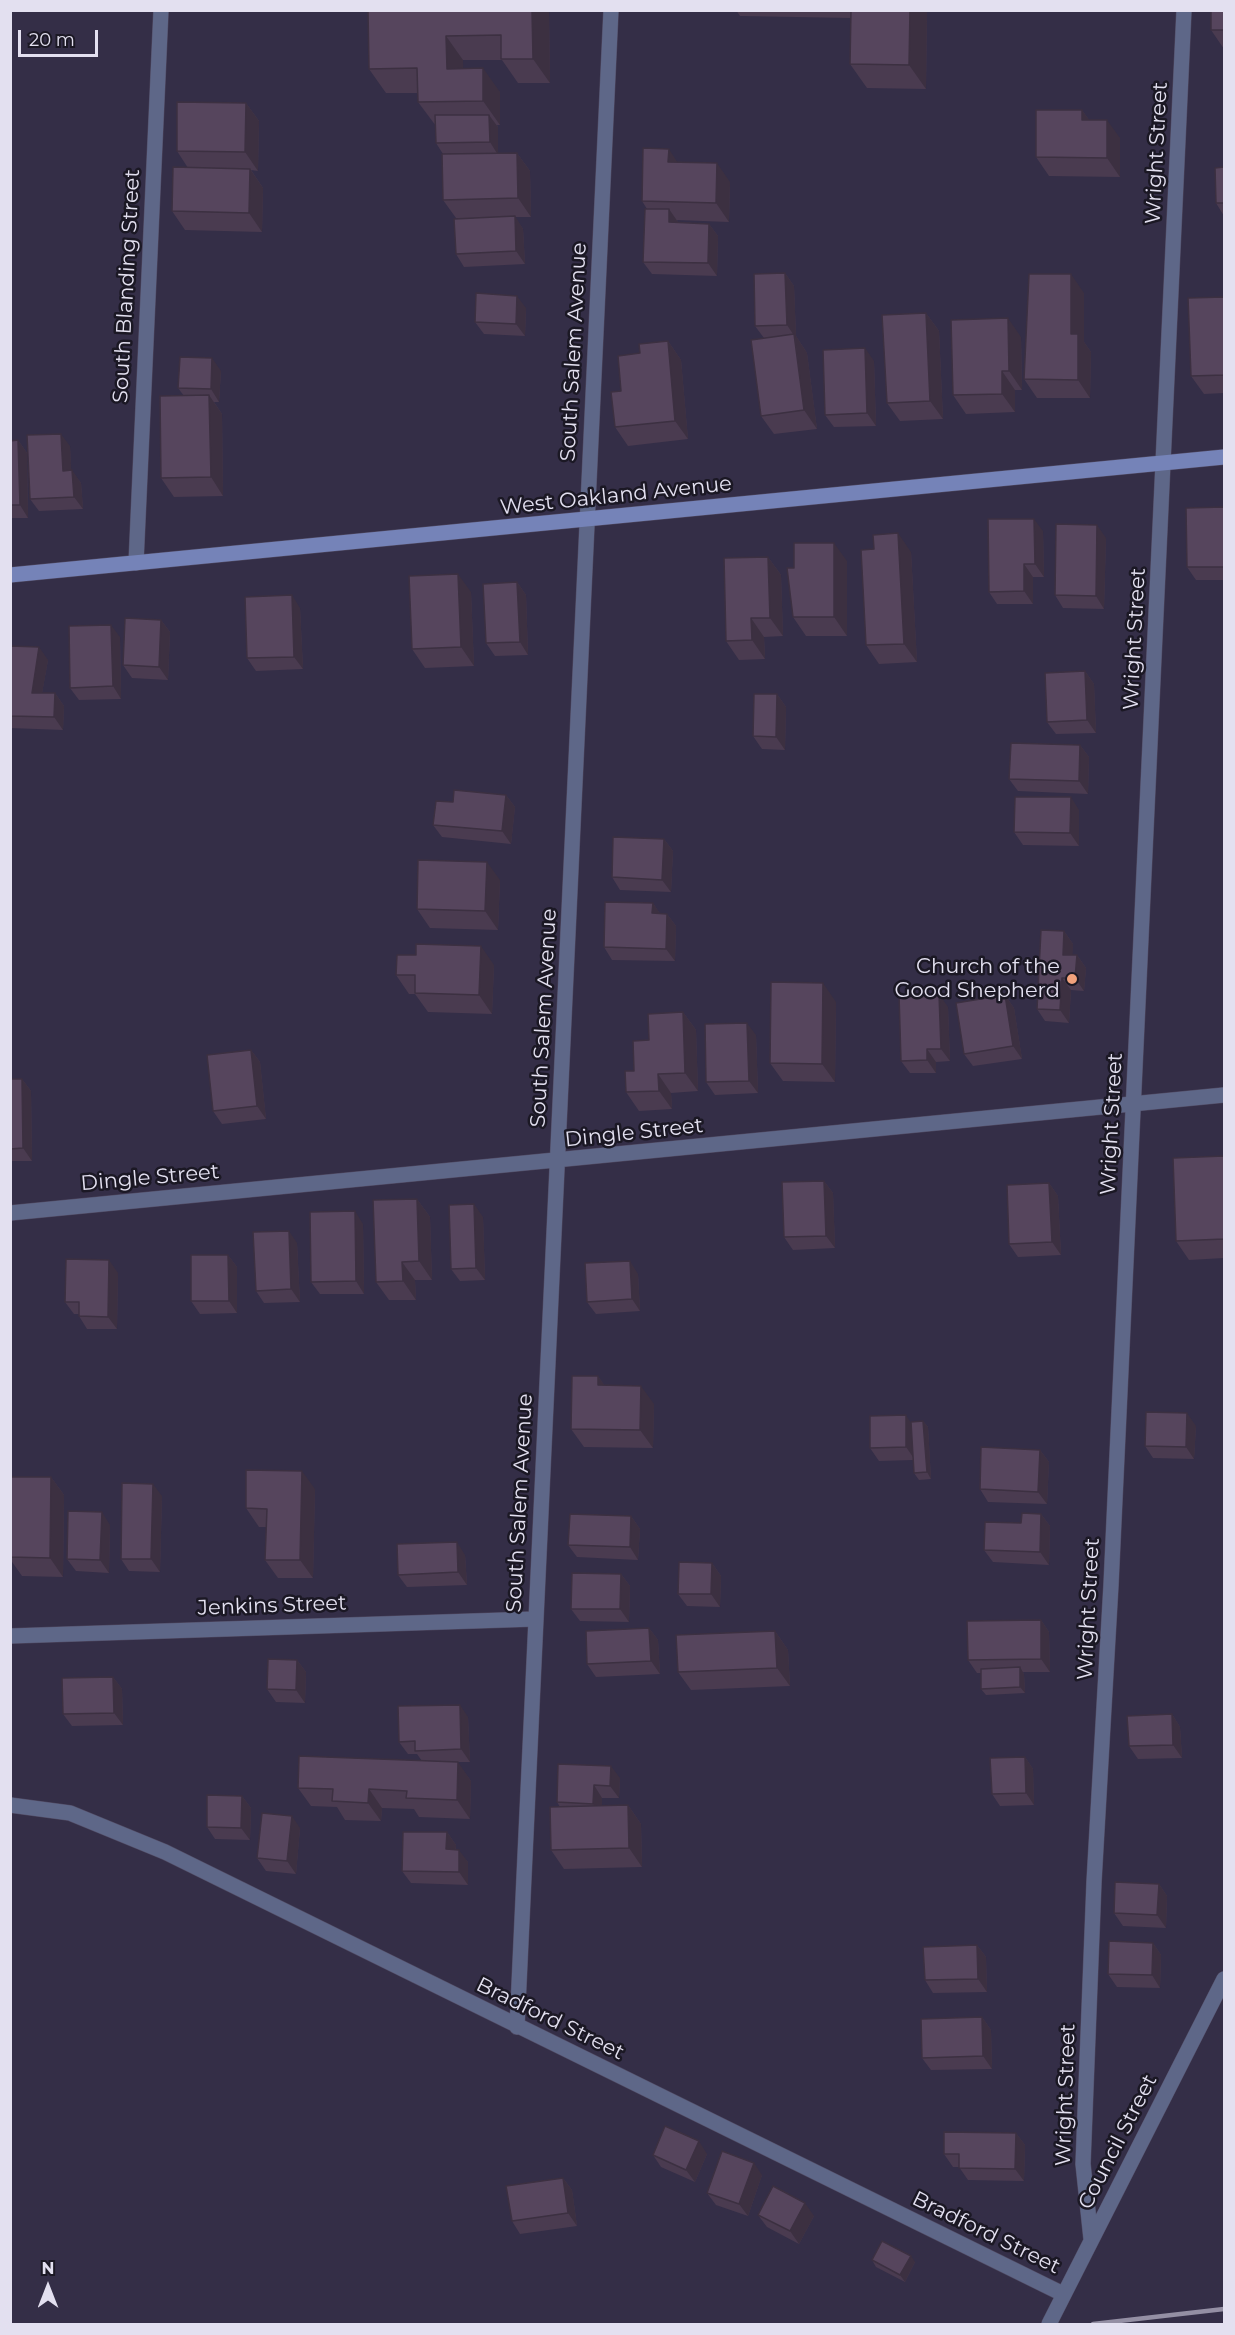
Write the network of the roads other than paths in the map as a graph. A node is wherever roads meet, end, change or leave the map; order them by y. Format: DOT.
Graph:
graph roads {
  1 [pos="161,10"];
  2 [pos="610,10"];
  3 [pos="1184,10"];
  4 [pos="1224,457"];
  5 [pos="1164,462"];
  6 [pos="587,520"];
  7 [pos="136,563"];
  8 [pos="10,575"];
  9 [pos="1224,1095"];
  10 [pos="1134,1104"];
  11 [pos="558,1161"];
  12 [pos="10,1212"];
  13 [pos="535,1619"];
  14 [pos="10,1636"];
  15 [pos="10,1805"];
  16 [pos="1224,1978"];
  17 [pos="517,2027"];
  18 [pos="1091,2239"];
  19 [pos="1063,2294"];
  20 [pos="1049,2325"];
  1 -- 7 [label="street, South Blanding Street"];
  2 -- 6 [label="street, South Salem Avenue"];
  3 -- 5 [label="street, Wright Street"];
  4 -- 5 [label="street, West Oakland Avenue"];
  5 -- 6 [label="street, West Oakland Avenue"];
  5 -- 10 [label="street, Wright Street"];
  6 -- 7 [label="street, West Oakland Avenue"];
  6 -- 11 [label="street, South Salem Avenue"];
  7 -- 8 [label="street, West Oakland Avenue"];
  9 -- 10 [label="street, Dingle Street"];
  10 -- 11 [label="street, Dingle Street"];
  10 -- 18 [label="street, Wright Street"];
  11 -- 12 [label="street, Dingle Street"];
  11 -- 13 [label="street, South Salem Avenue"];
  13 -- 14 [label="street, Jenkins Street"];
  13 -- 17 [label="street, South Salem Avenue"];
  15 -- 17 [label="street, Bradford Street"];
  16 -- 18 [label="street, Council Street"];
  17 -- 19 [label="street, Bradford Street"];
  18 -- 19 [label="street, Council Street"];
  19 -- 20 [label="street, Council Street"];
}
